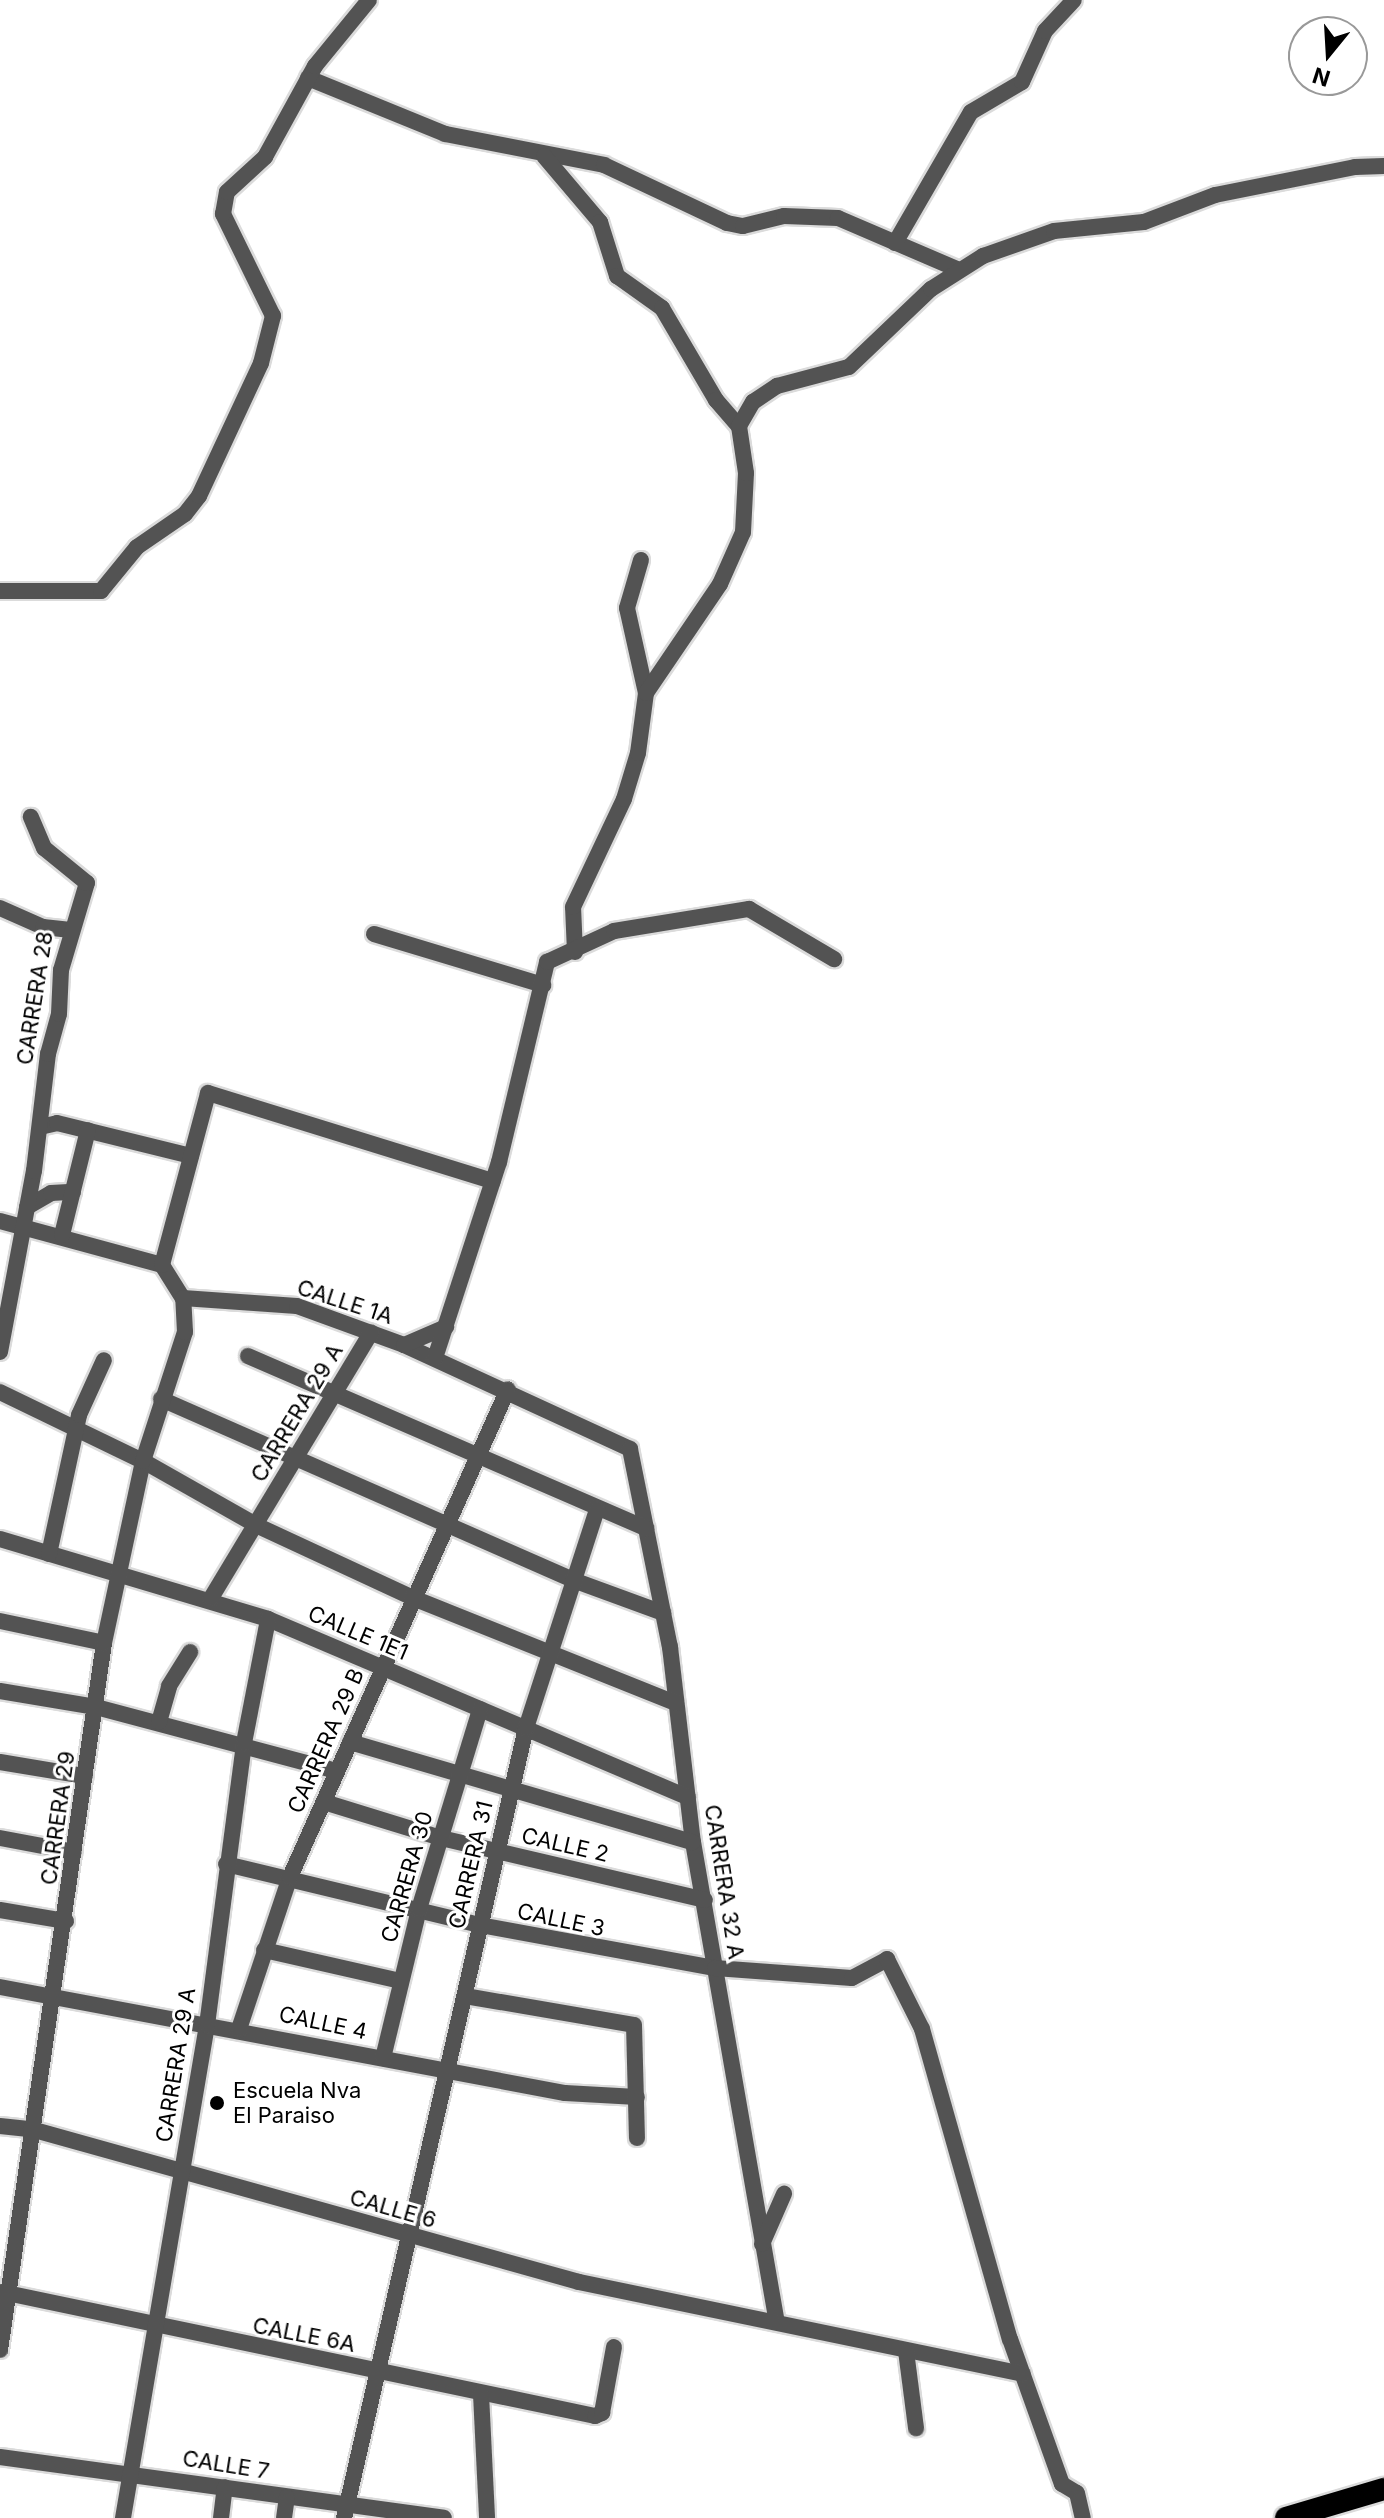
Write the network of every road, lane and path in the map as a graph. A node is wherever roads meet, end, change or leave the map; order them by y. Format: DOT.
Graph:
graph roads {
  1 [pos="369,0"];
  2 [pos="1074,0"];
  3 [pos="308,78"];
  4 [pos="544,156"];
  5 [pos="1383,167"];
  6 [pos="895,243"];
  7 [pos="957,269"];
  8 [pos="739,426"];
  9 [pos="641,560"];
  10 [pos="0,591"];
  11 [pos="646,693"];
  12 [pos="31,817"];
  13 [pos="0,908"];
  14 [pos="71,930"];
  15 [pos="374,934"];
  16 [pos="575,952"];
  17 [pos="834,959"];
  18 [pos="543,985"];
  19 [pos="40,1127"];
  20 [pos="88,1130"];
  21 [pos="191,1156"];
  22 [pos="493,1181"];
  23 [pos="73,1192"];
  24 [pos="27,1207"];
  25 [pos="0,1221"];
  26 [pos="21,1225"];
  27 [pos="62,1235"];
  28 [pos="162,1265"];
  29 [pos="183,1298"];
  30 [pos="446,1327"];
  31 [pos="371,1333"];
  32 [pos="404,1345"];
  33 [pos="0,1352"];
  34 [pos="248,1356"];
  35 [pos="435,1358"];
  36 [pos="104,1360"];
  37 [pos="508,1389"];
  38 [pos="0,1392"];
  39 [pos="333,1394"];
  40 [pos="161,1399"];
  41 [pos="78,1431"];
  42 [pos="630,1449"];
  43 [pos="478,1457"];
  44 [pos="293,1458"];
  45 [pos="143,1461"];
  46 [pos="597,1509"];
  47 [pos="448,1523"];
  48 [pos="256,1525"];
  49 [pos="646,1528"];
  50 [pos="0,1539"];
  51 [pos="49,1554"];
  52 [pos="118,1574"];
  53 [pos="573,1580"];
  54 [pos="211,1598"];
  55 [pos="413,1598"];
  56 [pos="663,1613"];
  57 [pos="268,1619"];
  58 [pos="0,1621"];
  59 [pos="104,1643"];
  60 [pos="190,1652"];
  61 [pos="548,1653"];
  62 [pos="383,1667"];
  63 [pos="0,1691"];
  64 [pos="676,1703"];
  65 [pos="96,1707"];
  66 [pos="480,1709"];
  67 [pos="159,1722"];
  68 [pos="526,1728"];
  69 [pos="350,1742"];
  70 [pos="244,1743"];
  71 [pos="0,1762"];
  72 [pos="336,1771"];
  73 [pos="85,1776"];
  74 [pos="459,1777"];
  75 [pos="511,1792"];
  76 [pos="688,1797"];
  77 [pos="324,1802"];
  78 [pos="0,1838"];
  79 [pos="441,1838"];
  80 [pos="693,1842"];
  81 [pos="496,1851"];
  82 [pos="74,1852"];
  83 [pos="226,1864"];
  84 [pos="290,1877"];
  85 [pos="705,1900"];
  86 [pos="419,1909"];
  87 [pos="0,1910"];
  88 [pos="66,1921"];
  89 [pos="480,1925"];
  90 [pos="264,1950"];
  91 [pos="715,1968"];
  92 [pos="401,1981"];
  93 [pos="0,1987"];
  94 [pos="465,1996"];
  95 [pos="54,1998"];
  96 [pos="207,2025"];
  97 [pos="239,2029"];
  98 [pos="383,2058"];
  99 [pos="448,2071"];
  100 [pos="637,2097"];
  101 [pos="0,2126"];
  102 [pos="31,2129"];
  103 [pos="637,2138"];
  104 [pos="181,2170"];
  105 [pos="784,2194"];
  106 [pos="407,2236"];
  107 [pos="762,2246"];
  108 [pos="5,2293"];
  109 [pos="777,2322"];
  110 [pos="154,2328"];
  111 [pos="1010,2339"];
  112 [pos="614,2347"];
  113 [pos="0,2350"];
  114 [pos="906,2351"];
  115 [pos="993,2364"];
  116 [pos="376,2372"];
  117 [pos="1023,2374"];
  118 [pos="481,2394"];
  119 [pos="916,2428"];
  120 [pos="0,2457"];
  121 [pos="130,2472"];
  122 [pos="225,2487"];
  123 [pos="1384,2489"];
  124 [pos="287,2497"];
  125 [pos="345,2512"];
  126 [pos="406,2516"];
  127 [pos="123,2518"];
  128 [pos="221,2518"];
  129 [pos="284,2518"];
  130 [pos="444,2518"];
  131 [pos="487,2518"];
  132 [pos="1083,2518"];
  133 [pos="1286,2518"];
  1 -- 3 [label="street"];
  2 -- 6 [label="street"];
  3 -- 4 [label="street"];
  3 -- 10 [label="street"];
  4 -- 6 [label="street"];
  4 -- 8 [label="street"];
  5 -- 7 [label="street"];
  6 -- 7 [label="street"];
  7 -- 8 [label="street"];
  8 -- 11 [label="street"];
  9 -- 11 [label="street"];
  11 -- 16 [label="street"];
  12 -- 14 [label="street, CARRERA 28"];
  13 -- 14 [label="street"];
  14 -- 19 [label="street, CARRERA 28"];
  15 -- 18 [label="street"];
  16 -- 17 [label="street"];
  16 -- 18 [label="street"];
  18 -- 22 [label="street"];
  19 -- 20 [label="street"];
  19 -- 24 [label="street, CARRERA 28"];
  20 -- 21 [label="street"];
  20 -- 23 [label="street"];
  21 -- 22 [label="street"];
  21 -- 28 [label="street"];
  22 -- 30 [label="street"];
  23 -- 24 [label="street"];
  23 -- 27 [label="street"];
  24 -- 26 [label="street, CARRERA 28"];
  25 -- 26 [label="street"];
  26 -- 27 [label="street"];
  26 -- 33 [label="street, CARRERA 28"];
  27 -- 28 [label="street"];
  28 -- 29 [label="street"];
  29 -- 31 [label="street, CALLE 1A"];
  29 -- 40 [label="street, CARRERA 29"];
  30 -- 32 [label="street"];
  30 -- 35 [label="street"];
  31 -- 32 [label="street, CALLE 1A"];
  31 -- 39 [label="street, CARRERA 29 A"];
  32 -- 35 [label="street, CALLE 1A"];
  34 -- 39 [label="street"];
  35 -- 37 [label="street, CALLE 1A"];
  36 -- 41 [label="street"];
  37 -- 42 [label="street, CALLE 1A"];
  37 -- 43 [label="street, CARRERA 29 B"];
  38 -- 41 [label="street"];
  39 -- 43 [label="street"];
  39 -- 44 [label="street, CARRERA 29 A"];
  40 -- 44 [label="street"];
  40 -- 45 [label="street, CARRERA 29"];
  41 -- 45 [label="street"];
  41 -- 51 [label="street"];
  42 -- 49 [label="street, CARRERA 32 A"];
  43 -- 46 [label="street"];
  43 -- 47 [label="street, CARRERA 29 B"];
  44 -- 47 [label="street"];
  44 -- 48 [label="street, CARRERA 29 A"];
  45 -- 48 [label="street"];
  45 -- 52 [label="street, CARRERA 29"];
  46 -- 49 [label="street"];
  46 -- 53 [label="street, CARRERA 31"];
  47 -- 53 [label="street"];
  47 -- 55 [label="street, CARRERA 29 B"];
  48 -- 54 [label="street, CARRERA 29 A"];
  48 -- 55 [label="street"];
  49 -- 56 [label="street, CARRERA 32 A"];
  50 -- 51 [label="street, CALLE 1E1"];
  51 -- 52 [label="street, CALLE 1E1"];
  52 -- 54 [label="street, CALLE 1E1"];
  52 -- 59 [label="street, CARRERA 29"];
  53 -- 56 [label="street"];
  53 -- 61 [label="street, CARRERA 31"];
  54 -- 57 [label="street, CALLE 1E1"];
  55 -- 61 [label="street"];
  55 -- 62 [label="street, CARRERA 29 B"];
  56 -- 64 [label="street, CARRERA 32 A"];
  57 -- 62 [label="street, CALLE 1E1"];
  57 -- 70 [label="street, CARRERA 29 A"];
  58 -- 59 [label="street"];
  59 -- 65 [label="street, CARRERA 29"];
  60 -- 67 [label="street"];
  61 -- 64 [label="street"];
  61 -- 68 [label="street, CARRERA 31"];
  62 -- 66 [label="street, CALLE 1E1"];
  62 -- 69 [label="street, CARRERA 29 B"];
  63 -- 65 [label="street"];
  64 -- 76 [label="street, CARRERA 32 A"];
  65 -- 67 [label="street"];
  65 -- 73 [label="street, CARRERA 29"];
  66 -- 68 [label="street, CALLE 1E1"];
  66 -- 74 [label="street, CARRERA 30"];
  67 -- 70 [label="street"];
  68 -- 75 [label="street, CARRERA 31"];
  68 -- 76 [label="street, CALLE 1E1"];
  69 -- 72 [label="street, CARRERA 29 B"];
  69 -- 74 [label="street"];
  70 -- 72 [label="street"];
  70 -- 83 [label="street, CARRERA 29 A"];
  71 -- 73 [label="street"];
  72 -- 77 [label="street, CARRERA 29 B"];
  73 -- 82 [label="street, CARRERA 29"];
  74 -- 75 [label="street"];
  74 -- 79 [label="street, CARRERA 30"];
  75 -- 80 [label="street"];
  75 -- 81 [label="street, CARRERA 31"];
  76 -- 80 [label="street, CARRERA 32 A"];
  77 -- 79 [label="street, CALLE 2"];
  77 -- 84 [label="street, CARRERA 29 B"];
  78 -- 82 [label="street"];
  79 -- 81 [label="street, CALLE 2"];
  79 -- 86 [label="street, CARRERA 30"];
  80 -- 85 [label="street, CARRERA 32 A"];
  81 -- 85 [label="street, CALLE 2"];
  81 -- 89 [label="street, CARRERA 31"];
  82 -- 88 [label="street, CARRERA 29"];
  83 -- 84 [label="street, CALLE 3"];
  83 -- 96 [label="street, CARRERA 29 A"];
  84 -- 86 [label="street, CALLE 3"];
  84 -- 90 [label="street, CARRERA 29 B"];
  85 -- 91 [label="street, CARRERA 32 A"];
  86 -- 89 [label="street, CALLE 3"];
  86 -- 92 [label="street, CARRERA 30"];
  87 -- 88 [label="street"];
  88 -- 95 [label="street, CARRERA 29"];
  89 -- 91 [label="street, CALLE 3"];
  89 -- 94 [label="street, CARRERA 31"];
  90 -- 92 [label="street"];
  90 -- 97 [label="street, CARRERA 29 B"];
  91 -- 107 [label="street, CARRERA 32 A"];
  91 -- 111 [label="street, CALLE 3"];
  92 -- 98 [label="street, CARRERA 30"];
  93 -- 95 [label="street, CALLE 4"];
  94 -- 99 [label="street, CARRERA 31"];
  94 -- 100 [label="street"];
  95 -- 96 [label="street, CALLE 4"];
  95 -- 102 [label="street, CARRERA 29"];
  96 -- 97 [label="street, CALLE 4"];
  96 -- 104 [label="street, CARRERA 29 A"];
  97 -- 98 [label="street, CALLE 4"];
  98 -- 99 [label="street, CALLE 4"];
  99 -- 100 [label="street, CALLE 4"];
  99 -- 106 [label="street, CARRERA 31"];
  100 -- 103 [label="street"];
  101 -- 102 [label="street, CALLE 6"];
  102 -- 104 [label="street, CALLE 6"];
  102 -- 108 [label="street, CARRERA 29"];
  104 -- 106 [label="street, CALLE 6"];
  104 -- 110 [label="street, CARRERA 29 A"];
  105 -- 107 [label="street"];
  106 -- 109 [label="street, CALLE 6"];
  106 -- 116 [label="street"];
  107 -- 109 [label="street, CARRERA 32 A"];
  108 -- 110 [label="street, CALLE 6A"];
  108 -- 113 [label="street, CARRERA 29"];
  109 -- 114 [label="street, CALLE 6"];
  110 -- 116 [label="street, CALLE 6A"];
  110 -- 121 [label="street, CARRERA 29 A"];
  111 -- 115 [label="street"];
  111 -- 117 [label="street"];
  112 -- 118 [label="street, CALLE 6A"];
  114 -- 115 [label="street, CALLE 6"];
  114 -- 119 [label="street"];
  115 -- 117 [label="street, CALLE 6"];
  116 -- 118 [label="street, CALLE 6A"];
  116 -- 125 [label="street"];
  117 -- 132 [label="street"];
  118 -- 131 [label="street"];
  120 -- 121 [label="street, CALLE 7"];
  121 -- 122 [label="street, CALLE 7"];
  121 -- 127 [label="street, CARRERA 29 A"];
  122 -- 124 [label="street, CALLE 7"];
  122 -- 128 [label="street"];
  123 -- 133 [label="highway"];
  124 -- 125 [label="street, CALLE 7"];
  124 -- 129 [label="street"];
  125 -- 126 [label="street, CALLE 7"];
  126 -- 130 [label="street, CALLE 7"];
}
